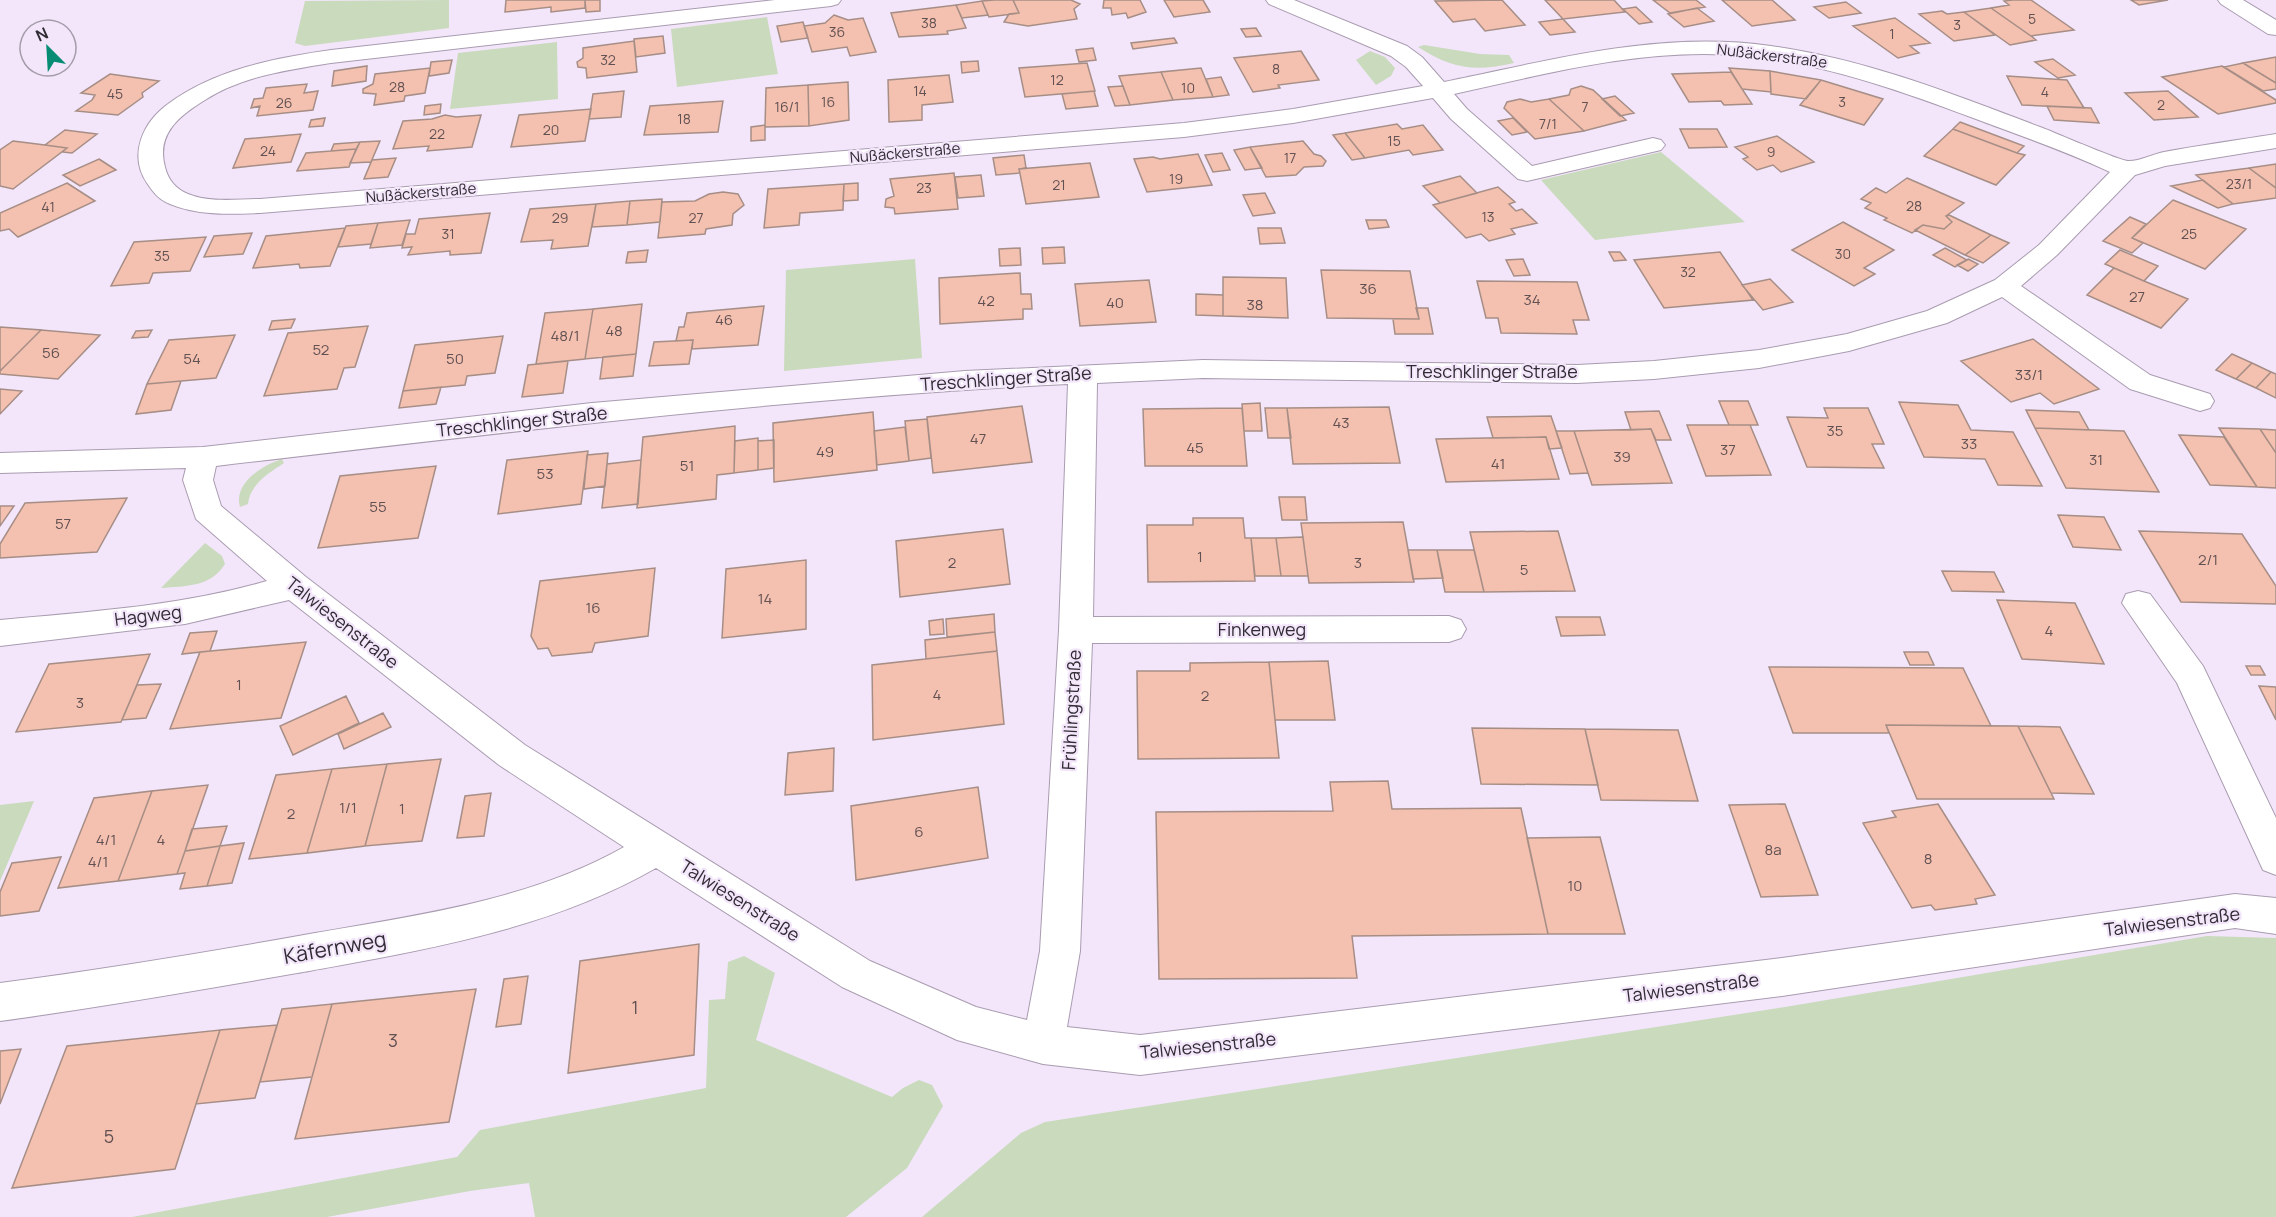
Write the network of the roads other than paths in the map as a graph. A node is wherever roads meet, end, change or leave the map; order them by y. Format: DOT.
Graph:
graph roads {
  1 [pos="831,0"];
  2 [pos="1276,0"];
  3 [pos="2228,0"];
  4 [pos="2276,29"];
  5 [pos="1438,91"];
  6 [pos="2276,141"];
  7 [pos="1653,145"];
  8 [pos="2126,170"];
  9 [pos="2004,286"];
  10 [pos="1083,374"];
  11 [pos="2200,401"];
  12 [pos="204,457"];
  13 [pos="0,463"];
  14 [pos="294,586"];
  15 [pos="2138,603"];
  16 [pos="1449,629"];
  17 [pos="1076,630"];
  18 [pos="0,633"];
  19 [pos="657,848"];
  20 [pos="2276,858"];
  21 [pos="2276,916"];
  22 [pos="0,1002"];
  23 [pos="1043,1044"];
  1 -- 5 [label="street, Nußäckerstraße"];
  2 -- 5 [label="street"];
  3 -- 4 [label="street"];
  5 -- 7 [label="street"];
  5 -- 8 [label="street, Nußäckerstraße"];
  6 -- 8 [label="street, Treschklinger Straße"];
  8 -- 9 [label="street, Treschklinger Straße"];
  9 -- 10 [label="street, Treschklinger Straße"];
  9 -- 11 [label="street"];
  10 -- 12 [label="street, Treschklinger Straße"];
  10 -- 17 [label="street, Frühlingstraße"];
  12 -- 13 [label="street, Treschklinger Straße"];
  12 -- 14 [label="street, Talwiesenstraße"];
  14 -- 18 [label="street, Hagweg"];
  14 -- 19 [label="street, Talwiesenstraße"];
  15 -- 20 [label="street"];
  16 -- 17 [label="street, Finkenweg"];
  17 -- 23 [label="street, Frühlingstraße"];
  19 -- 22 [label="street, Käfernweg"];
  19 -- 23 [label="street, Talwiesenstraße"];
  21 -- 23 [label="street, Talwiesenstraße"];
}
